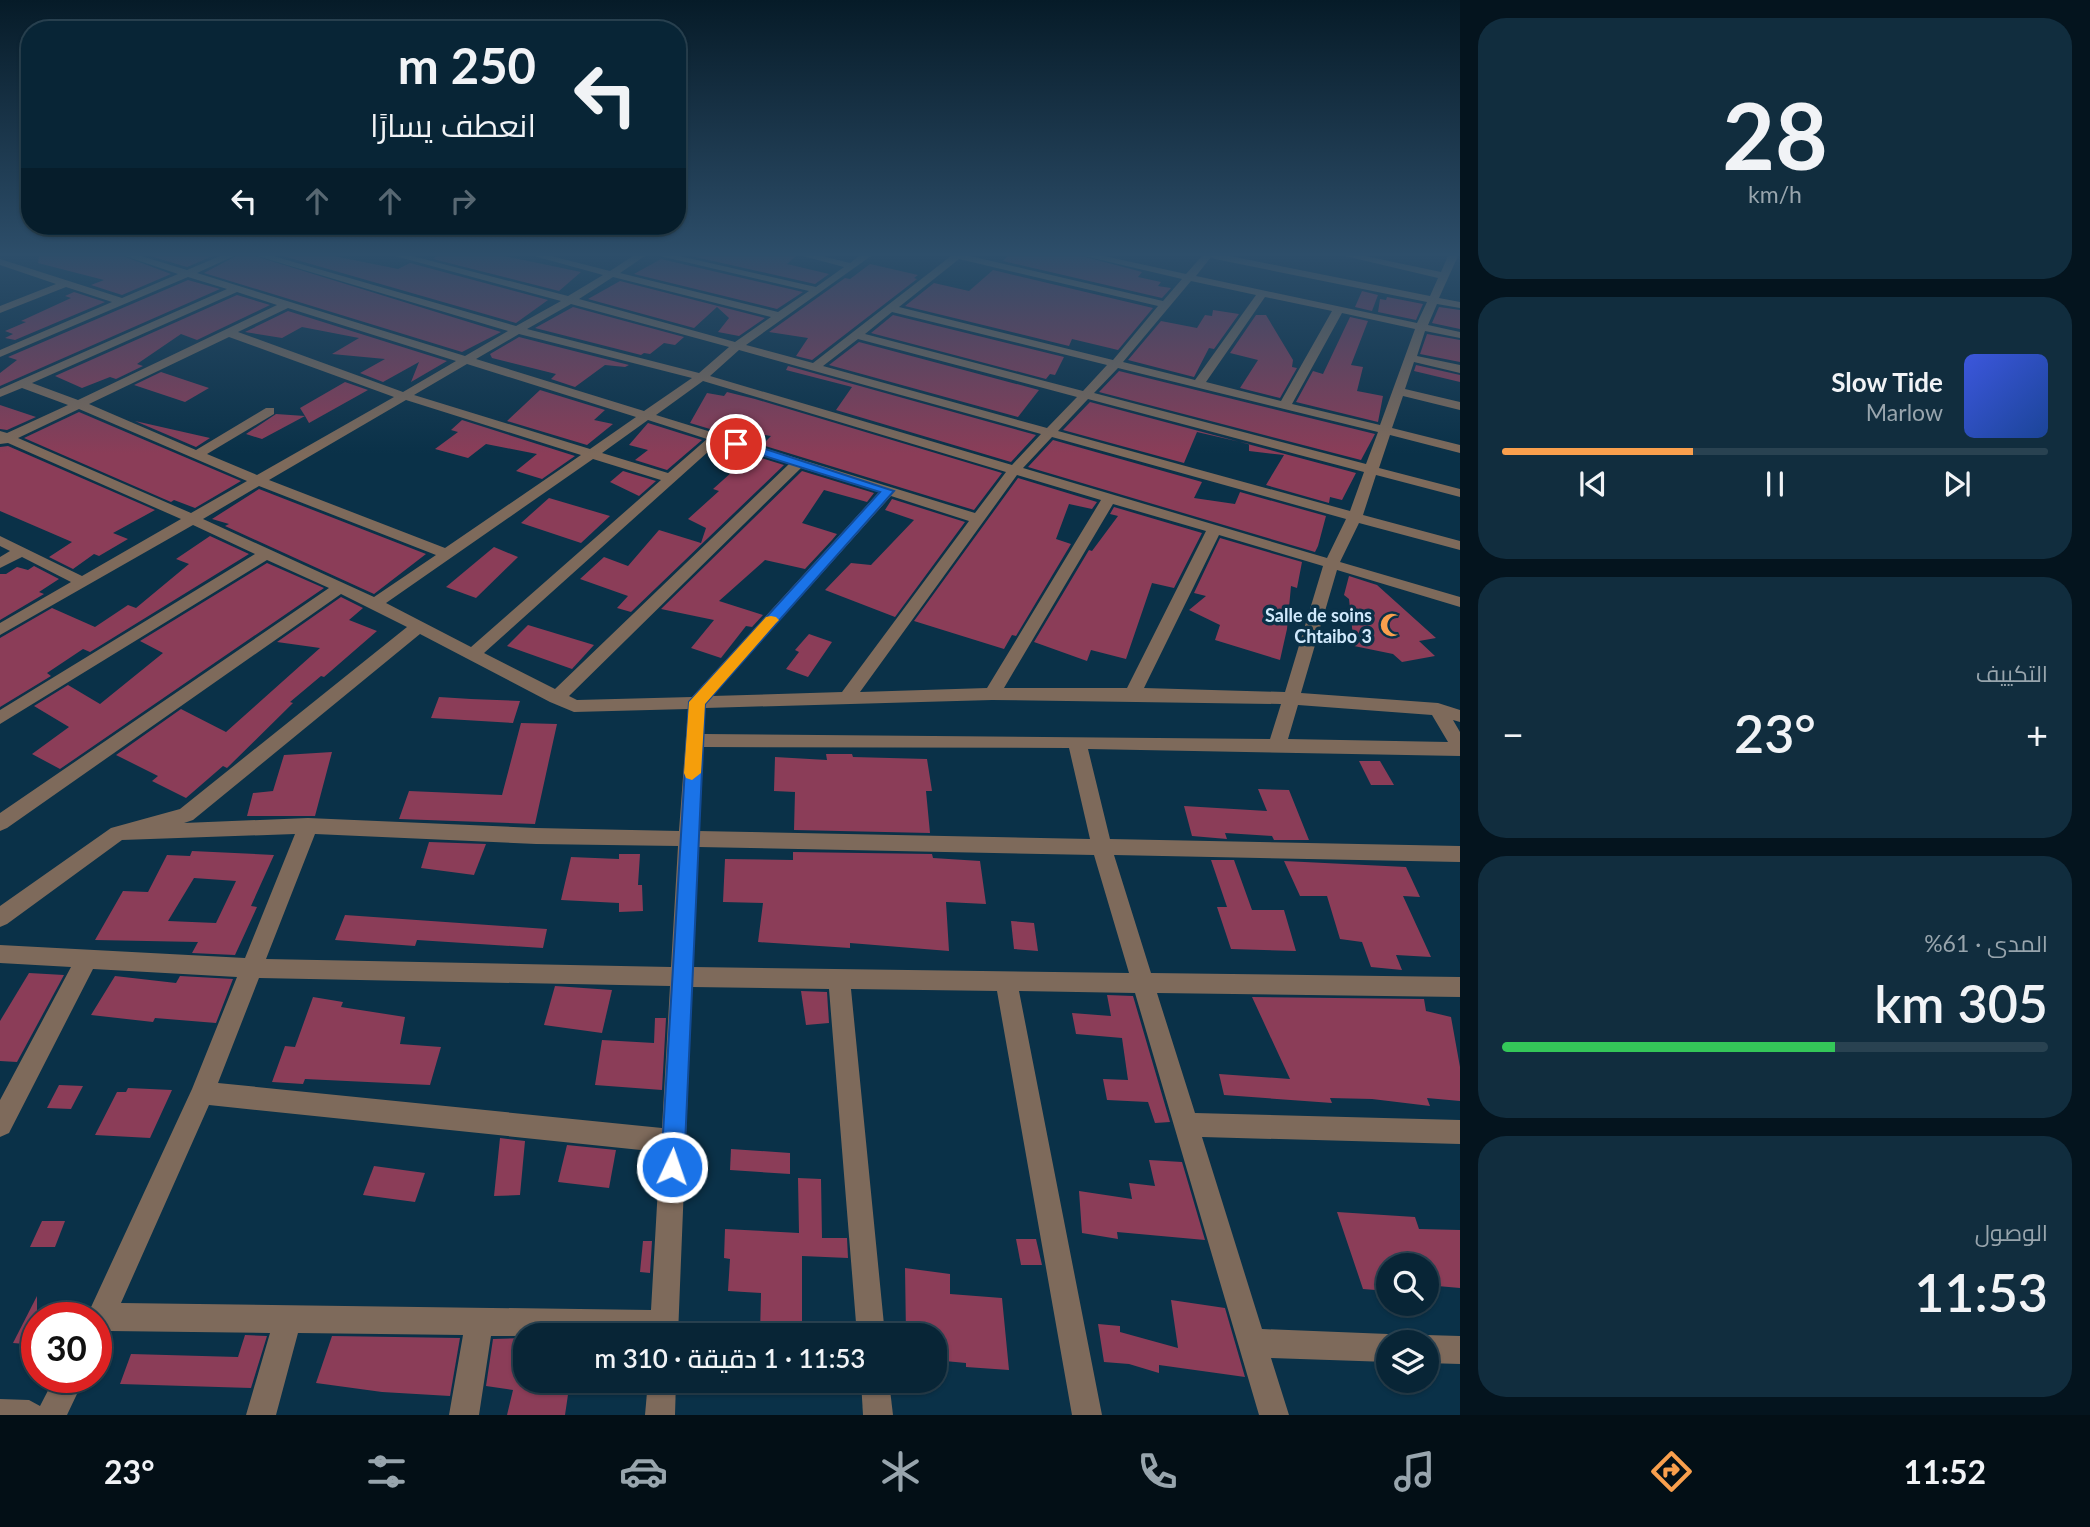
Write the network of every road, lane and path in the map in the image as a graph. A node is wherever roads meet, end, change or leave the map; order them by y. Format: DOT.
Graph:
graph roads {
  1 [pos="76,322"];
  2 [pos="160,322"];
  3 [pos="247,322"];
  4 [pos="343,322"];
  5 [pos="490,322"];
  6 [pos="531,322"];
  7 [pos="648,322"];
  8 [pos="771,322"];
  9 [pos="872,322"];
  10 [pos="949,322"];
  11 [pos="1151,322"];
  12 [pos="1242,322"];
  13 [pos="1331,322"];
  14 [pos="1397,322"];
  15 [pos="1424,322"];
  16 [pos="1421,327"];
  17 [pos="517,330"];
  18 [pos="226,332"];
  19 [pos="856,335"];
  20 [pos="1460,335"];
  21 [pos="736,347"];
  22 [pos="0,354"];
  23 [pos="1410,358"];
  24 [pos="465,361"];
  25 [pos="1115,364"];
  26 [pos="814,368"];
  27 [pos="1460,369"];
  28 [pos="701,377"];
  29 [pos="21,383"];
  30 [pos="1198,385"];
  31 [pos="1398,391"];
  32 [pos="0,393"];
  33 [pos="404,396"];
  34 [pos="1085,397"];
  35 [pos="78,404"];
  36 [pos="1284,406"];
  37 [pos="1460,406"];
  38 [pos="271,411"];
  39 [pos="646,416"];
  40 [pos="1383,430"];
  41 [pos="1051,432"];
  42 [pos="716,438"];
  43 [pos="3,439"];
  44 [pos="1460,449"];
  45 [pos="592,453"];
  46 [pos="197,455"];
  47 [pos="798,463"];
  48 [pos="1370,470"];
  49 [pos="1013,471"];
  50 [pos="670,478"];
  51 [pos="256,480"];
  52 [pos="888,491"];
  53 [pos="1460,494"];
  54 [pos="1109,499"];
  55 [pos="1354,516"];
  56 [pos="190,518"];
  57 [pos="976,518"];
  58 [pos="1214,530"];
  59 [pos="0,540"];
  60 [pos="1460,545"];
  61 [pos="20,552"];
  62 [pos="266,554"];
  63 [pos="447,554"];
  64 [pos="0,562"];
  65 [pos="1331,565"];
  66 [pos="82,582"];
  67 [pos="340,588"];
  68 [pos="1460,602"];
  69 [pos="375,604"];
  70 [pos="418,626"];
  71 [pos="0,630"];
  72 [pos="472,655"];
  73 [pos="992,694"];
  74 [pos="1133,694"];
  75 [pos="556,698"];
  76 [pos="1290,698"];
  77 [pos="846,699"];
  78 [pos="697,702"];
  79 [pos="1438,709"];
  80 [pos="1460,716"];
  81 [pos="0,718"];
  82 [pos="695,740"];
  83 [pos="1077,742"];
  84 [pos="1277,746"];
  85 [pos="1460,749"];
  86 [pos="0,823"];
  87 [pos="309,825"];
  88 [pos="118,833"];
  89 [pos="688,839"];
  90 [pos="1102,847"];
  91 [pos="1460,854"];
  92 [pos="0,918"];
  93 [pos="0,954"];
  94 [pos="87,958"];
  95 [pos="250,968"];
  96 [pos="681,977"];
  97 [pos="839,979"];
  98 [pos="1006,981"];
  99 [pos="1142,983"];
  100 [pos="1460,987"];
  101 [pos="202,1093"];
  102 [pos="0,1125"];
  103 [pos="1185,1125"];
  104 [pos="1460,1132"];
  105 [pos="673,1141"];
  106 [pos="108,1302"];
  107 [pos="288,1320"];
  108 [pos="112,1323"];
  109 [pos="479,1323"];
  110 [pos="665,1323"];
  111 [pos="870,1323"];
  112 [pos="513,1324"];
  113 [pos="1252,1343"];
  114 [pos="1376,1348"];
  115 [pos="1439,1349"];
  116 [pos="1460,1350"];
  117 [pos="63,1393"];
  118 [pos="661,1393"];
  119 [pos="876,1393"];
  120 [pos="0,1414"];
  121 [pos="29,1415"];
  122 [pos="51,1415"];
  123 [pos="261,1415"];
  124 [pos="464,1415"];
  125 [pos="660,1415"];
  126 [pos="878,1415"];
  127 [pos="1087,1415"];
  128 [pos="1274,1415"];
  1 -- 22 [label="street"];
  2 -- 29 [label="street"];
  3 -- 18 [label="street"];
  4 -- 24 [label="street"];
  5 -- 17 [label="street"];
  6 -- 17 [label="street"];
  7 -- 21 [label="street"];
  8 -- 21 [label="street"];
  9 -- 19 [label="street"];
  10 -- 25 [label="street"];
  11 -- 25 [label="street"];
  12 -- 30 [label="street"];
  13 -- 36 [label="street"];
  14 -- 16 [label="street"];
  15 -- 16 [label="street"];
  16 -- 20 [label="street"];
  16 -- 23 [label="street"];
  17 -- 24 [label="street"];
  17 -- 28 [label="street"];
  18 -- 33 [label="street"];
  18 -- 35 [label="street"];
  19 -- 26 [label="street"];
  19 -- 34 [label="street"];
  21 -- 26 [label="street"];
  21 -- 28 [label="street"];
  23 -- 27 [label="street"];
  23 -- 31 [label="street"];
  24 -- 33 [label="street"];
  24 -- 39 [label="street"];
  25 -- 30 [label="street"];
  25 -- 34 [label="street"];
  26 -- 41 [label="street"];
  28 -- 39 [label="street"];
  28 -- 49 [label="street"];
  29 -- 32 [label="street"];
  29 -- 35 [label="street"];
  30 -- 36 [label="street"];
  31 -- 37 [label="street"];
  31 -- 40 [label="street"];
  33 -- 45 [label="street"];
  33 -- 51 [label="street"];
  34 -- 41 [label="street"];
  34 -- 48 [label="street"];
  35 -- 43 [label="street"];
  35 -- 46 [label="street"];
  36 -- 40 [label="street"];
  38 -- 46 [label="street"];
  39 -- 42 [label="street"];
  39 -- 45 [label="street"];
  40 -- 44 [label="street"];
  40 -- 48 [label="street"];
  41 -- 49 [label="street"];
  41 -- 55 [label="street"];
  42 -- 47 [label="street"];
  42 -- 50 [label="street"];
  43 -- 56 [label="street"];
  45 -- 50 [label="street"];
  45 -- 63 [label="street"];
  46 -- 51 [label="street"];
  47 -- 52 [label="street"];
  47 -- 75 [label="street"];
  48 -- 53 [label="street"];
  48 -- 55 [label="street"];
  49 -- 54 [label="street"];
  49 -- 57 [label="street"];
  50 -- 72 [label="street"];
  51 -- 56 [label="street"];
  51 -- 63 [label="street"];
  52 -- 57 [label="street"];
  52 -- 78 [label="street"];
  54 -- 58 [label="street"];
  54 -- 73 [label="street"];
  55 -- 60 [label="street"];
  55 -- 65 [label="street"];
  56 -- 62 [label="street"];
  56 -- 66 [label="street"];
  57 -- 77 [label="street"];
  58 -- 65 [label="street"];
  58 -- 74 [label="street"];
  59 -- 61 [label="street"];
  61 -- 64 [label="street"];
  61 -- 66 [label="street"];
  62 -- 67 [label="street"];
  62 -- 81 [label="street"];
  63 -- 69 [label="street"];
  65 -- 68 [label="street"];
  65 -- 76 [label="street"];
  66 -- 71 [label="street"];
  67 -- 69 [label="street"];
  67 -- 86 [label="street"];
  69 -- 70 [label="street"];
  70 -- 72 [label="street"];
  70 -- 88 [label="street"];
  72 -- 75 [label="street"];
  73 -- 74 [label="street"];
  73 -- 77 [label="street"];
  74 -- 76 [label="street"];
  75 -- 78 [label="street"];
  76 -- 79 [label="street"];
  76 -- 84 [label="street"];
  77 -- 78 [label="street"];
  78 -- 82 [label="street"];
  79 -- 80 [label="street"];
  79 -- 85 [label="street"];
  82 -- 83 [label="street"];
  82 -- 89 [label="street"];
  83 -- 84 [label="street"];
  83 -- 90 [label="street"];
  84 -- 85 [label="street"];
  87 -- 88 [label="street"];
  87 -- 89 [label="street"];
  87 -- 95 [label="street"];
  88 -- 92 [label="street"];
  89 -- 90 [label="street"];
  89 -- 96 [label="street"];
  90 -- 91 [label="street"];
  90 -- 99 [label="street"];
  93 -- 94 [label="street"];
  94 -- 95 [label="street"];
  94 -- 102 [label="street"];
  95 -- 96 [label="street"];
  95 -- 101 [label="street"];
  96 -- 97 [label="street"];
  96 -- 105 [label="street"];
  97 -- 98 [label="street"];
  97 -- 111 [label="street"];
  98 -- 99 [label="street"];
  98 -- 127 [label="street"];
  99 -- 100 [label="street"];
  99 -- 103 [label="street"];
  101 -- 105 [label="street"];
  101 -- 106 [label="street"];
  103 -- 104 [label="street"];
  103 -- 113 [label="street"];
  105 -- 110 [label="street"];
  107 -- 108 [label="street"];
  107 -- 109 [label="street"];
  107 -- 123 [label="street"];
  109 -- 112 [label="street"];
  109 -- 124 [label="street"];
  113 -- 114 [label="street"];
  113 -- 128 [label="street"];
  115 -- 116 [label="street"];
  117 -- 122 [label="street"];
  118 -- 125 [label="street"];
  119 -- 126 [label="street"];
  120 -- 121 [label="street"];
}
